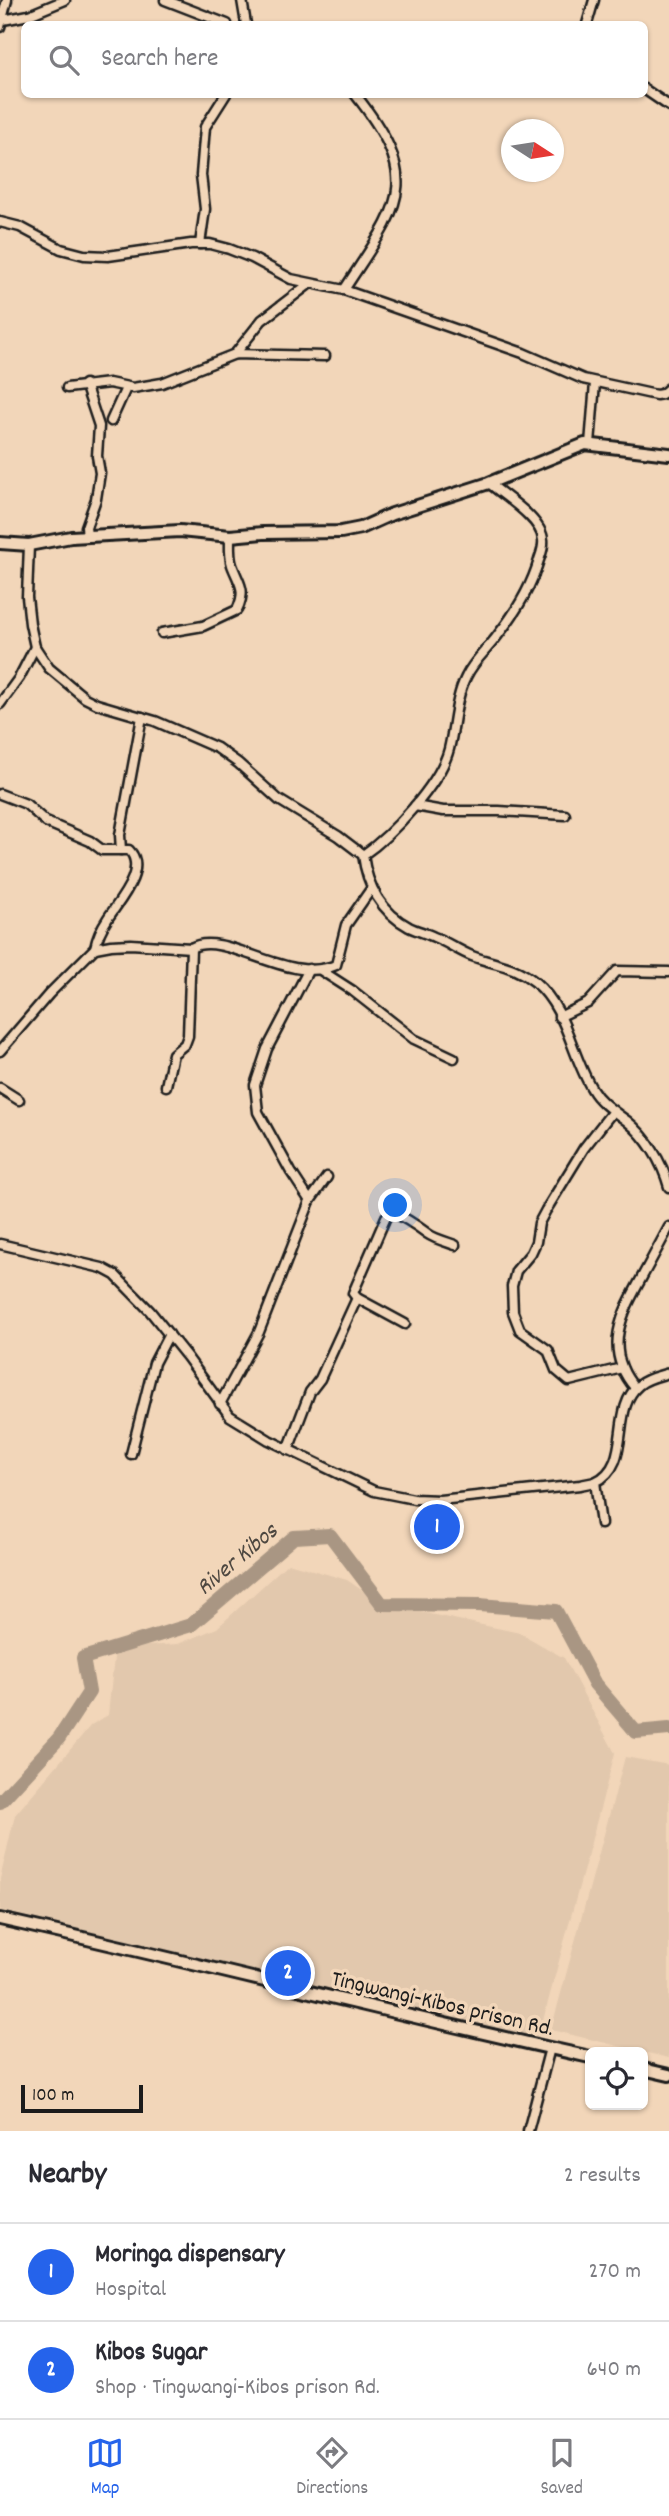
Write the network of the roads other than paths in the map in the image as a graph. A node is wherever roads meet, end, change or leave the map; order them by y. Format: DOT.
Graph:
graph roads {
  1 [pos="7,0"];
  2 [pos="65,0"];
  3 [pos="164,0"];
  4 [pos="242,0"];
  5 [pos="594,0"];
  6 [pos="219,21"];
  7 [pos="246,21"];
  8 [pos="588,21"];
  9 [pos="1,23"];
  10 [pos="648,91"];
  11 [pos="223,98"];
  12 [pos="358,98"];
  13 [pos="669,106"];
  14 [pos="0,222"];
  15 [pos="200,244"];
  16 [pos="310,284"];
  17 [pos="344,290"];
  18 [pos="234,354"];
  19 [pos="325,356"];
  20 [pos="594,383"];
  21 [pos="85,384"];
  22 [pos="67,387"];
  23 [pos="126,388"];
  24 [pos="669,388"];
  25 [pos="111,421"];
  26 [pos="590,444"];
  27 [pos="669,454"];
  28 [pos="489,483"];
  29 [pos="87,536"];
  30 [pos="230,536"];
  31 [pos="0,543"];
  32 [pos="29,545"];
  33 [pos="162,633"];
  34 [pos="35,647"];
  35 [pos="0,704"];
  36 [pos="142,717"];
  37 [pos="0,794"];
  38 [pos="415,806"];
  39 [pos="565,815"];
  40 [pos="121,850"];
  41 [pos="363,855"];
  42 [pos="371,889"];
  43 [pos="95,948"];
  44 [pos="191,948"];
  45 [pos="309,969"];
  46 [pos="322,971"];
  47 [pos="669,972"];
  48 [pos="559,1017"];
  49 [pos="0,1051"];
  50 [pos="454,1058"];
  51 [pos="166,1086"];
  52 [pos="0,1088"];
  53 [pos="19,1100"];
  54 [pos="613,1111"];
  55 [pos="327,1177"];
  56 [pos="669,1187"];
  57 [pos="310,1201"];
  58 [pos="669,1227"];
  59 [pos="0,1244"];
  60 [pos="455,1245"];
  61 [pos="357,1298"];
  62 [pos="405,1324"];
  63 [pos="169,1334"];
  64 [pos="622,1368"];
  65 [pos="669,1373"];
  66 [pos="635,1388"];
  67 [pos="220,1404"];
  68 [pos="288,1450"];
  69 [pos="131,1454"];
  70 [pos="595,1482"];
  71 [pos="601,1524"];
  72 [pos="0,1919"];
  73 [pos="550,2048"];
  74 [pos="585,2056"];
  75 [pos="648,2070"];
  76 [pos="669,2075"];
  77 [pos="528,2131"];
  1 -- 9 [label="street"];
  2 -- 9 [label="street"];
  3 -- 6 [label="street"];
  4 -- 7 [label="street"];
  5 -- 8 [label="street"];
  10 -- 13 [label="street"];
  11 -- 15 [label="street"];
  12 -- 17 [label="street"];
  14 -- 15 [label="street"];
  15 -- 16 [label="street"];
  16 -- 17 [label="street"];
  16 -- 18 [label="street"];
  17 -- 20 [label="street"];
  18 -- 19 [label="street"];
  18 -- 23 [label="street"];
  20 -- 24 [label="street"];
  20 -- 26 [label="street"];
  21 -- 22 [label="street"];
  21 -- 23 [label="street"];
  21 -- 29 [label="street"];
  23 -- 25 [label="street"];
  26 -- 27 [label="street"];
  26 -- 28 [label="street"];
  28 -- 30 [label="street"];
  28 -- 38 [label="street"];
  29 -- 30 [label="street"];
  29 -- 32 [label="street"];
  30 -- 33 [label="street"];
  31 -- 32 [label="street"];
  32 -- 34 [label="street"];
  34 -- 35 [label="street"];
  34 -- 36 [label="street"];
  36 -- 40 [label="street"];
  36 -- 41 [label="street"];
  37 -- 40 [label="street"];
  38 -- 39 [label="street"];
  38 -- 41 [label="street"];
  40 -- 43 [label="street"];
  41 -- 42 [label="street"];
  42 -- 46 [label="street"];
  42 -- 48 [label="street"];
  43 -- 44 [label="street"];
  43 -- 49 [label="street"];
  44 -- 45 [label="street"];
  44 -- 51 [label="street"];
  45 -- 46 [label="street"];
  45 -- 57 [label="street"];
  46 -- 50 [label="street"];
  47 -- 48 [label="street"];
  48 -- 54 [label="street"];
  52 -- 53 [label="street"];
  54 -- 56 [label="street"];
  54 -- 64 [label="street"];
  55 -- 57 [label="street"];
  57 -- 67 [label="street"];
  58 -- 64 [label="street"];
  59 -- 63 [label="street"];
  60 -- 61 [label="street"];
  61 -- 62 [label="street"];
  61 -- 68 [label="street"];
  63 -- 67 [label="street"];
  63 -- 69 [label="street"];
  64 -- 66 [label="street"];
  65 -- 66 [label="street"];
  66 -- 70 [label="street"];
  67 -- 68 [label="street"];
  68 -- 70 [label="street"];
  70 -- 71 [label="street"];
  72 -- 73 [label="street, Tingwangi-Kibos prison Rd."];
  73 -- 74 [label="street, Tingwangi-Kibos prison Rd."];
  73 -- 77 [label="street"];
  75 -- 76 [label="street"];
}
